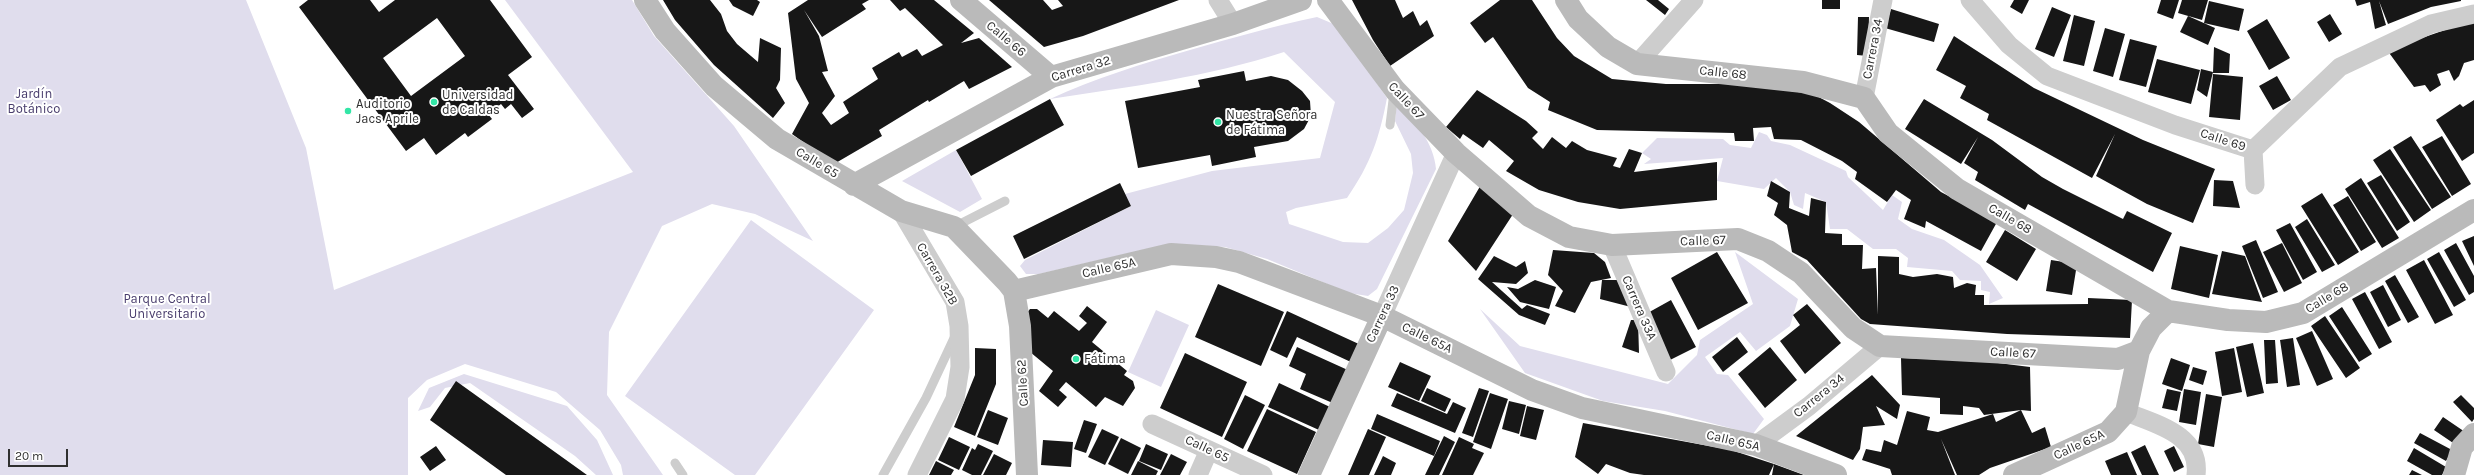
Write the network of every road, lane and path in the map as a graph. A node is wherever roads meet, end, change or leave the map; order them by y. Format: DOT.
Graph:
graph roads {
  1 [pos="646,0"];
  2 [pos="960,0"];
  3 [pos="1218,0"];
  4 [pos="1301,0"];
  5 [pos="1328,0"];
  6 [pos="1566,0"];
  7 [pos="1694,0"];
  8 [pos="1883,0"];
  9 [pos="1970,0"];
  10 [pos="2474,14"];
  11 [pos="1233,24"];
  12 [pos="1637,64"];
  13 [pos="1051,77"];
  14 [pos="1394,90"];
  15 [pos="1864,98"];
  16 [pos="1390,125"];
  17 [pos="2252,150"];
  18 [pos="1456,153"];
  19 [pos="854,185"];
  20 [pos="2255,185"];
  21 [pos="1005,201"];
  22 [pos="2474,210"];
  23 [pos="901,211"];
  24 [pos="954,227"];
  25 [pos="1612,244"];
  26 [pos="1014,291"];
  27 [pos="2168,311"];
  28 [pos="1382,316"];
  29 [pos="959,326"];
  30 [pos="1880,346"];
  31 [pos="2139,351"];
  32 [pos="1666,372"];
  33 [pos="2126,412"];
  34 [pos="1152,424"];
  35 [pos="2474,434"];
  36 [pos="1756,445"];
  37 [pos="1209,450"];
  38 [pos="675,463"];
  39 [pos="683,475"];
  40 [pos="883,475"];
  41 [pos="917,475"];
  42 [pos="1027,475"];
  43 [pos="1198,475"];
  44 [pos="1263,475"];
  45 [pos="1309,475"];
  46 [pos="1836,475"];
  47 [pos="2014,475"];
  48 [pos="2196,475"];
  49 [pos="2454,475"];
  1 -- 19 [label="street, Calle 65"];
  2 -- 13 [label="street, Calle 66"];
  3 -- 11 [label="street"];
  4 -- 11 [label="street, Carrera 32"];
  5 -- 14 [label="street, Calle 67"];
  6 -- 12 [label="street, Calle 68"];
  7 -- 12 [label="street"];
  8 -- 15 [label="street, Carrera 34"];
  9 -- 17 [label="street, Calle 69"];
  10 -- 17 [label="street, Calle 69"];
  11 -- 13 [label="street, Carrera 32"];
  12 -- 15 [label="street, Calle 68"];
  13 -- 19 [label="street, Carrera 32"];
  14 -- 16 [label="lane"];
  14 -- 18 [label="street, Calle 67"];
  15 -- 27 [label="street, Calle 68"];
  17 -- 20 [label="street"];
  18 -- 25 [label="street, Calle 67"];
  18 -- 28 [label="street, Carrera 33"];
  19 -- 23 [label="street, Calle 65"];
  21 -- 24 [label="lane"];
  22 -- 27 [label="street, Calle 68"];
  23 -- 24 [label="street, Calle 65"];
  23 -- 29 [label="street, Carrera 32B"];
  24 -- 26 [label="street, Calle 65"];
  25 -- 30 [label="street, Calle 67"];
  25 -- 32 [label="street, Carrera 33A"];
  26 -- 28 [label="street, Calle 65A"];
  26 -- 42 [label="street, Calle 62"];
  27 -- 31 [label="street, Calle 65A"];
  28 -- 36 [label="street, Calle 65A"];
  28 -- 45 [label="street, Carrera 33"];
  29 -- 40 [label="lane"];
  29 -- 41 [label="street, Carrera 32B"];
  30 -- 31 [label="street, Calle 67"];
  30 -- 36 [label="street, Carrera 34"];
  31 -- 33 [label="street, Calle 65A"];
  33 -- 47 [label="street, Calle 65A"];
  33 -- 48 [label="street"];
  34 -- 37 [label="street, Calle 65"];
  35 -- 49 [label="street"];
  36 -- 46 [label="street, Calle 65A"];
  37 -- 43 [label="street"];
  37 -- 44 [label="street, Calle 65"];
  38 -- 39 [label="lane"];
}
